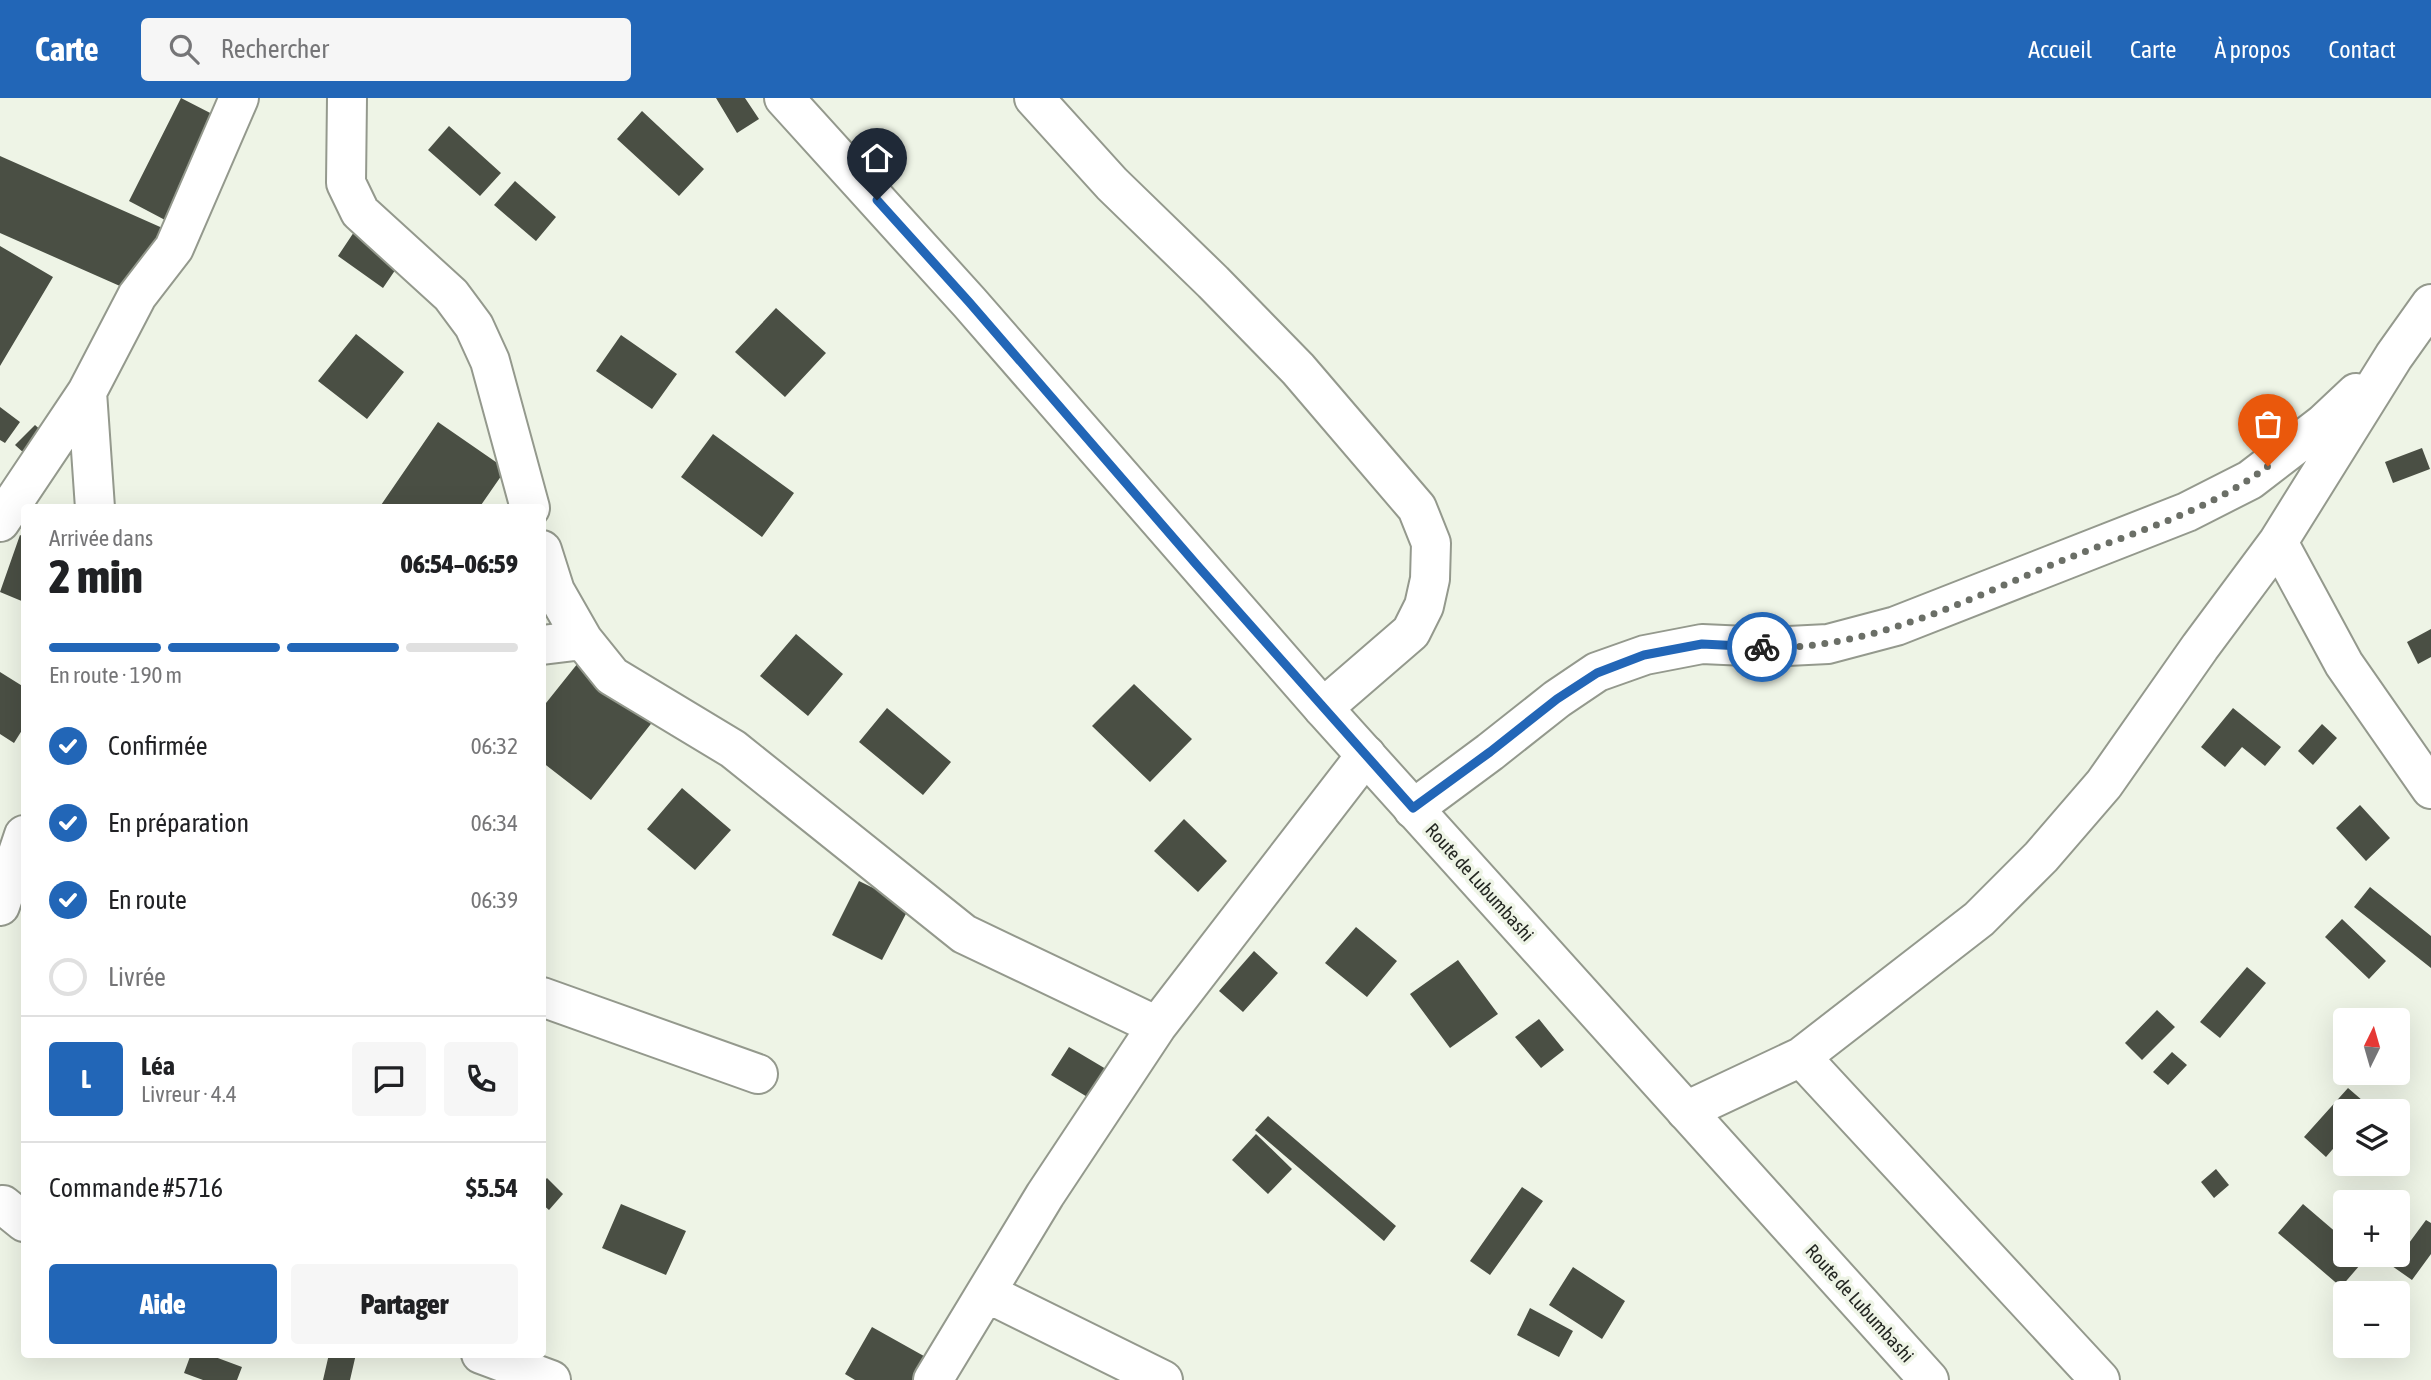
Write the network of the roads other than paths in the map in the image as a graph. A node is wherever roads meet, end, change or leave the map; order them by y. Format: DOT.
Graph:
graph roads {
  1 [pos="239,98"];
  2 [pos="347,98"];
  3 [pos="784,98"];
  4 [pos="1034,98"];
  5 [pos="2431,304"];
  6 [pos="2394,356"];
  7 [pos="87,392"];
  8 [pos="95,504"];
  9 [pos="529,504"];
  10 [pos="0,522"];
  11 [pos="2278,542"];
  12 [pos="546,563"];
  13 [pos="583,640"];
  14 [pos="546,645"];
  15 [pos="1324,708"];
  16 [pos="1366,755"];
  17 [pos="2431,789"];
  18 [pos="1413,808"];
  19 [pos="21,844"];
  20 [pos="0,906"];
  21 [pos="546,999"];
  22 [pos="1157,1026"];
  23 [pos="1801,1057"];
  24 [pos="758,1074"];
  25 [pos="1686,1111"];
  26 [pos="987,1293"];
  27 [pos="491,1358"];
  28 [pos="546,1379"];
  29 [pos="933,1380"];
  30 [pos="1163,1380"];
  31 [pos="1929,1380"];
  32 [pos="2100,1380"];
  1 -- 7 [label="main road"];
  2 -- 9 [label="main road"];
  3 -- 15 [label="main road, Route de Lubumbashi"];
  4 -- 15 [label="main road"];
  5 -- 6 [label="main road"];
  6 -- 11 [label="main road"];
  6 -- 18 [label="main road"];
  7 -- 8 [label="main road"];
  7 -- 10 [label="main road"];
  11 -- 17 [label="main road"];
  11 -- 23 [label="main road"];
  12 -- 13 [label="main road"];
  13 -- 14 [label="main road"];
  13 -- 22 [label="main road"];
  15 -- 16 [label="main road, Route de Lubumbashi"];
  16 -- 18 [label="main road, Route de Lubumbashi"];
  16 -- 22 [label="main road"];
  18 -- 25 [label="main road, Route de Lubumbashi"];
  19 -- 20 [label="main road"];
  21 -- 24 [label="main road"];
  22 -- 26 [label="main road"];
  23 -- 25 [label="main road"];
  23 -- 32 [label="main road"];
  25 -- 31 [label="main road, Route de Lubumbashi"];
  26 -- 29 [label="main road"];
  26 -- 30 [label="main road"];
  27 -- 28 [label="main road"];
}
